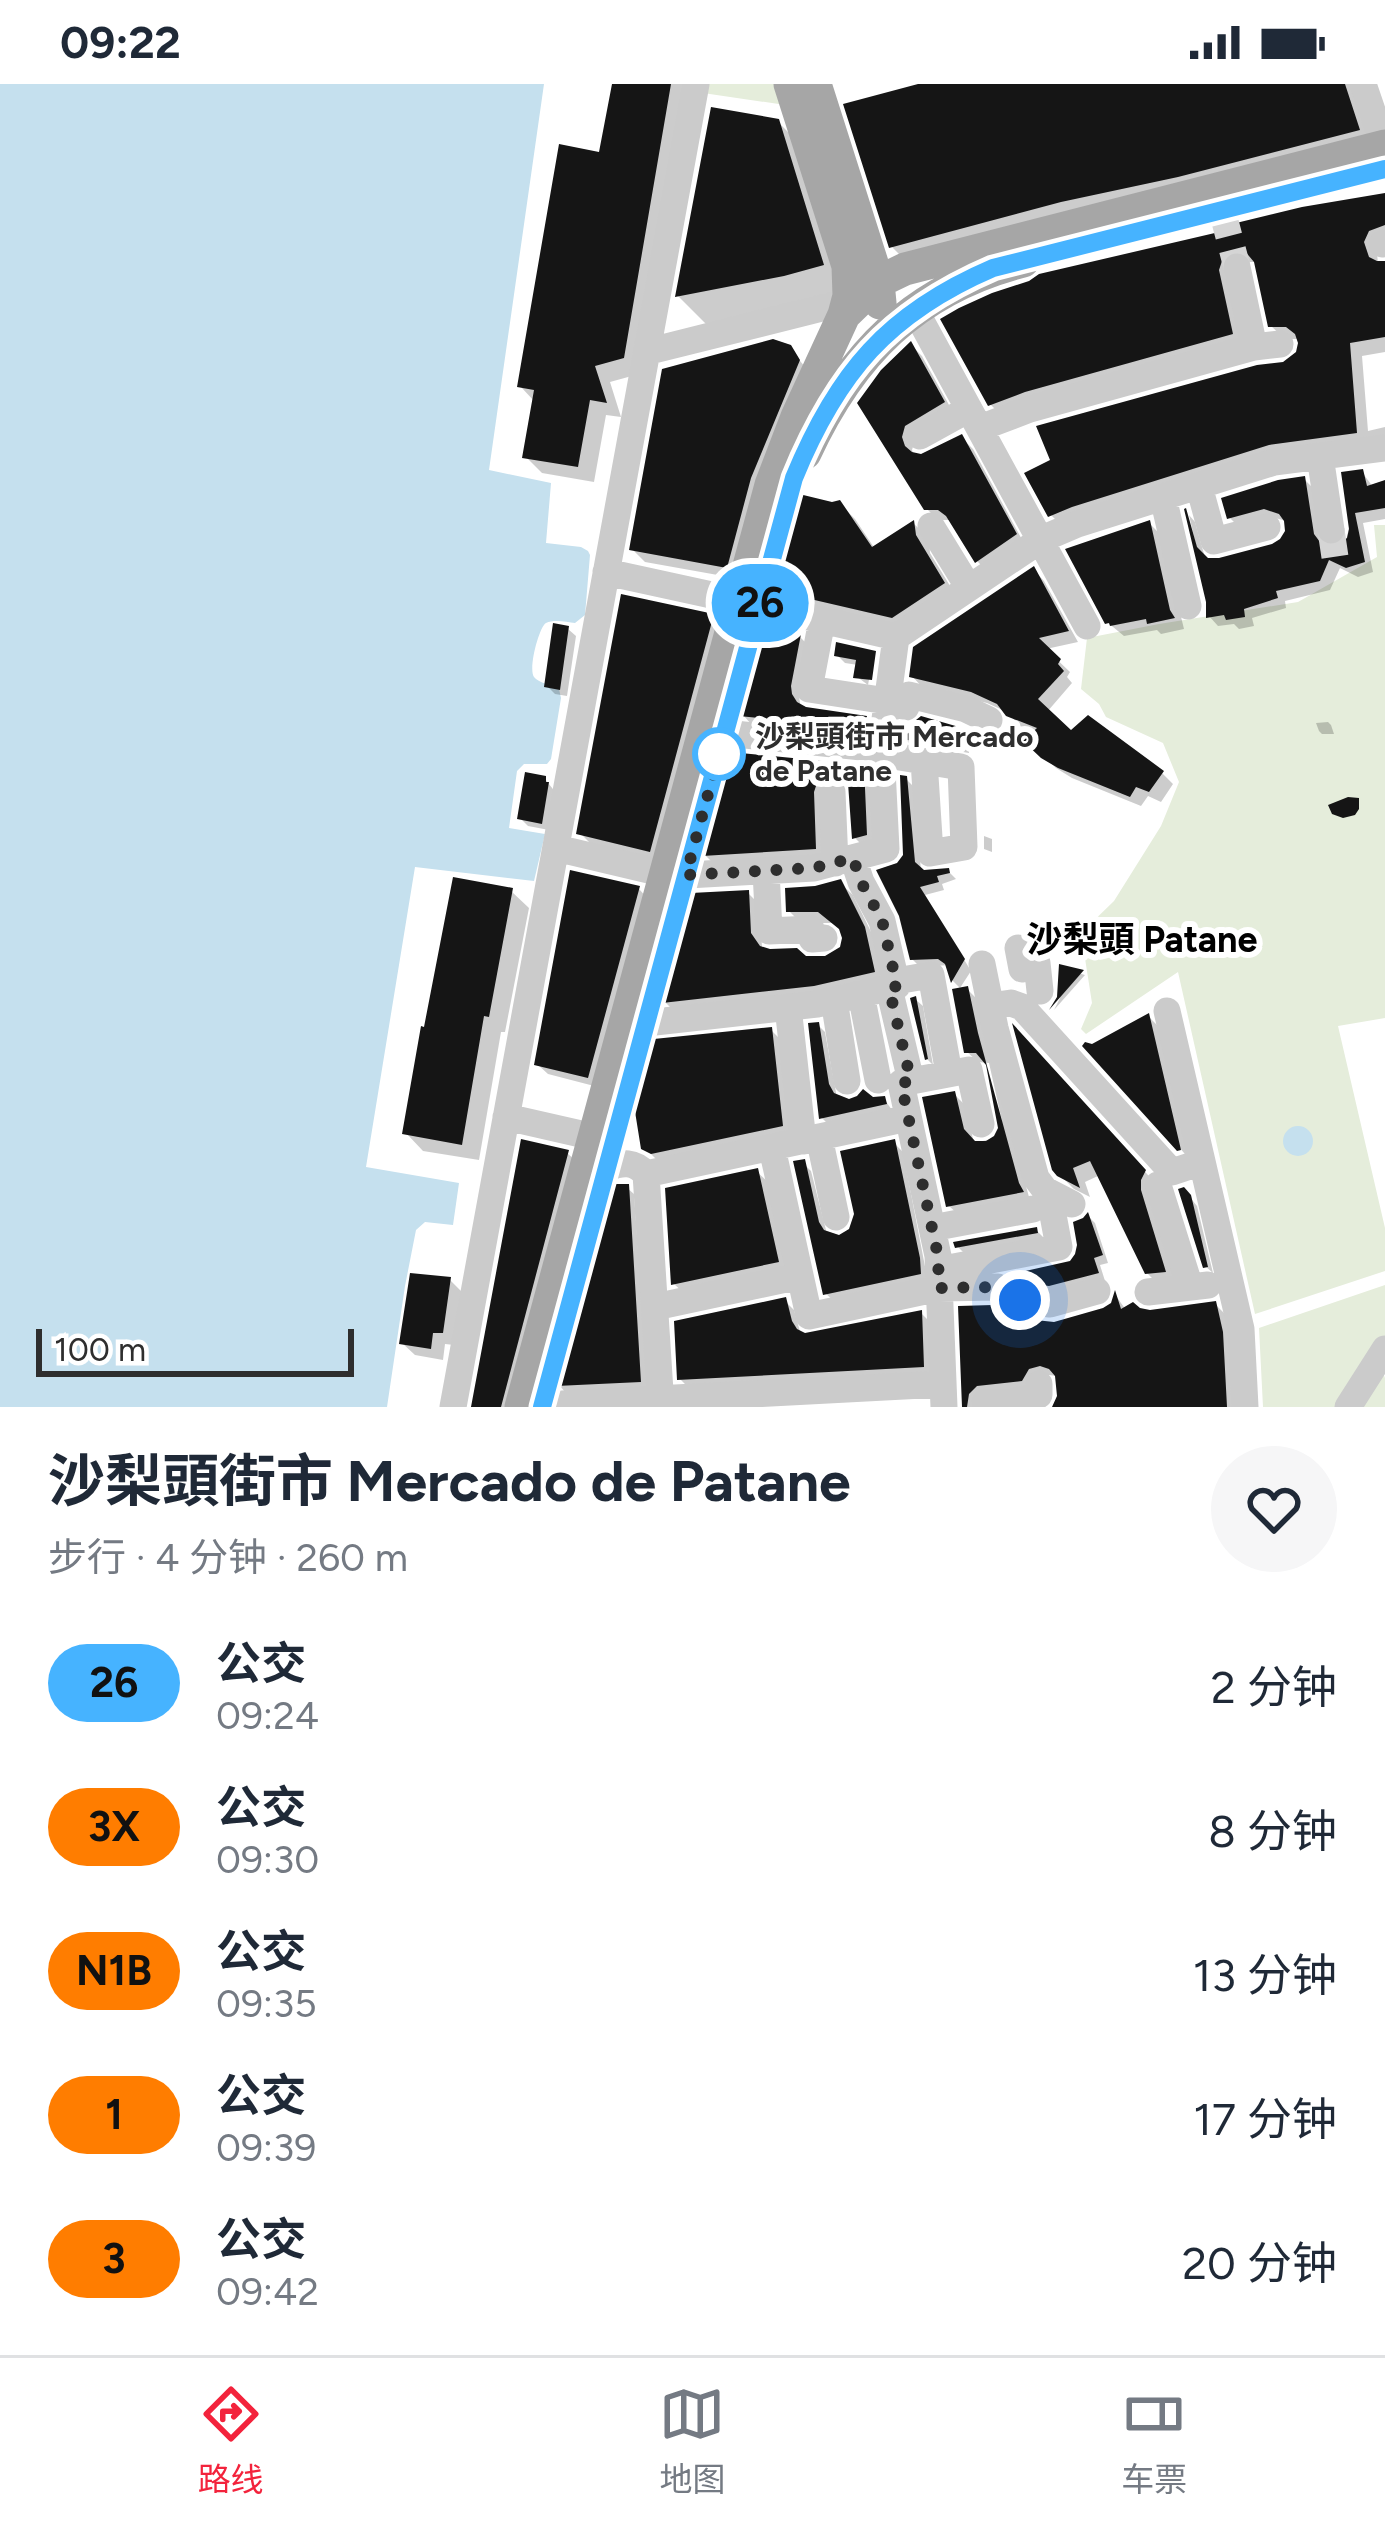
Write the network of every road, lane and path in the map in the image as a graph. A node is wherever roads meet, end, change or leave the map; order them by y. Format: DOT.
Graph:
graph roads {
  1 [pos="695,84"];
  2 [pos="790,84"];
  3 [pos="815,84"];
  4 [pos="1363,84"];
  5 [pos="1384,146"];
  6 [pos="1385,169"];
  7 [pos="1237,267"];
  8 [pos="860,291"];
  9 [pos="915,310"];
  10 [pos="646,352"];
  11 [pos="860,359"];
  12 [pos="975,419"];
  13 [pos="920,436"];
  14 [pos="1385,448"];
  15 [pos="1320,456"];
  16 [pos="1199,485"];
  17 [pos="1162,497"];
  18 [pos="932,526"];
  19 [pos="1267,527"];
  20 [pos="1331,530"];
  21 [pos="1042,539"];
  22 [pos="606,572"];
  23 [pos="969,588"];
  24 [pos="755,596"];
  25 [pos="1188,606"];
  26 [pos="822,620"];
  27 [pos="1087,626"];
  28 [pos="896,638"];
  29 [pos="887,700"];
  30 [pos="989,720"];
  31 [pos="725,734"];
  32 [pos="881,751"];
  33 [pos="924,760"];
  34 [pos="832,792"];
  35 [pos="556,848"];
  36 [pos="844,860"];
  37 [pos="766,871"];
  38 [pos="676,874"];
  39 [pos="824,938"];
  40 [pos="1018,948"];
  41 [pos="982,964"];
  42 [pos="876,990"];
  43 [pos="1031,999"];
  44 [pos="990,1006"];
  45 [pos="788,1007"];
  46 [pos="1167,1011"];
  47 [pos="646,1023"];
  48 [pos="949,1073"];
  49 [pos="847,1081"];
  50 [pos="896,1082"];
  51 [pos="506,1117"];
  52 [pos="908,1118"];
  53 [pos="981,1124"];
  54 [pos="811,1139"];
  55 [pos="772,1148"];
  56 [pos="605,1149"];
  57 [pos="1202,1162"];
  58 [pos="646,1174"];
  59 [pos="1165,1179"];
  60 [pos="1053,1202"];
  61 [pos="836,1217"];
  62 [pos="932,1228"];
  63 [pos="800,1276"];
  64 [pos="939,1279"];
  65 [pos="1230,1282"];
  66 [pos="1190,1287"];
  67 [pos="1097,1291"];
  68 [pos="1148,1292"];
  69 [pos="655,1307"];
  70 [pos="1385,1349"];
  71 [pos="1039,1384"];
  72 [pos="943,1396"];
  73 [pos="661,1404"];
  74 [pos="998,1404"];
  75 [pos="535,1406"];
  76 [pos="453,1407"];
  77 [pos="1245,1407"];
  78 [pos="1348,1407"];
  1 -- 10 [label="street"];
  2 -- 8 [label="main road"];
  3 -- 8 [label="main road"];
  4 -- 5 [label="street"];
  5 -- 8 [label="main road"];
  6 -- 9 [label="main road"];
  7 -- 12 [label="street"];
  8 -- 10 [label="street"];
  8 -- 11 [label="main road"];
  8 -- 24 [label="main road"];
  9 -- 11 [label="main road"];
  9 -- 12 [label="street"];
  10 -- 22 [label="street"];
  11 -- 24 [label="main road"];
  12 -- 13 [label="street"];
  12 -- 21 [label="street"];
  14 -- 15 [label="street"];
  15 -- 16 [label="street"];
  15 -- 20 [label="street"];
  16 -- 17 [label="street"];
  16 -- 19 [label="street"];
  17 -- 21 [label="street"];
  17 -- 25 [label="street"];
  18 -- 23 [label="street"];
  21 -- 23 [label="street"];
  21 -- 27 [label="street"];
  22 -- 24 [label="street"];
  22 -- 35 [label="street"];
  23 -- 28 [label="street"];
  24 -- 26 [label="street"];
  24 -- 31 [label="main road"];
  24 -- 38 [label="main road"];
  26 -- 28 [label="street"];
  26 -- 29 [label="street"];
  28 -- 29 [label="street"];
  29 -- 30 [label="street"];
  29 -- 32 [label="street"];
  31 -- 32 [label="street"];
  31 -- 38 [label="main road"];
  32 -- 33 [label="street"];
  32 -- 36 [label="street"];
  34 -- 36 [label="street"];
  35 -- 38 [label="street"];
  35 -- 51 [label="street"];
  36 -- 37 [label="street"];
  36 -- 42 [label="street"];
  37 -- 38 [label="street"];
  37 -- 39 [label="street"];
  38 -- 47 [label="main road"];
  38 -- 56 [label="main road"];
  40 -- 43 [label="street"];
  41 -- 44 [label="street"];
  42 -- 45 [label="street"];
  42 -- 48 [label="street"];
  42 -- 49 [label="street"];
  42 -- 50 [label="street"];
  43 -- 44 [label="street"];
  43 -- 59 [label="street"];
  44 -- 60 [label="street"];
  45 -- 47 [label="street"];
  45 -- 54 [label="street"];
  46 -- 57 [label="street"];
  47 -- 56 [label="main road"];
  48 -- 50 [label="street"];
  48 -- 53 [label="street"];
  50 -- 52 [label="street"];
  51 -- 56 [label="street"];
  51 -- 76 [label="street"];
  52 -- 54 [label="street"];
  52 -- 62 [label="street"];
  54 -- 55 [label="street"];
  54 -- 61 [label="street"];
  55 -- 58 [label="street"];
  55 -- 63 [label="street"];
  56 -- 58 [label="street"];
  56 -- 75 [label="main road"];
  57 -- 59 [label="street"];
  57 -- 65 [label="street"];
  58 -- 69 [label="street"];
  59 -- 66 [label="street"];
  60 -- 62 [label="street"];
  60 -- 64 [label="street"];
  62 -- 64 [label="street"];
  63 -- 64 [label="street"];
  63 -- 69 [label="street"];
  64 -- 67 [label="street"];
  64 -- 72 [label="street"];
  65 -- 66 [label="street"];
  65 -- 77 [label="street"];
  66 -- 68 [label="street"];
  69 -- 73 [label="street"];
  70 -- 78 [label="street"];
  71 -- 74 [label="street"];
  72 -- 73 [label="street"];
  73 -- 75 [label="street"];
}
